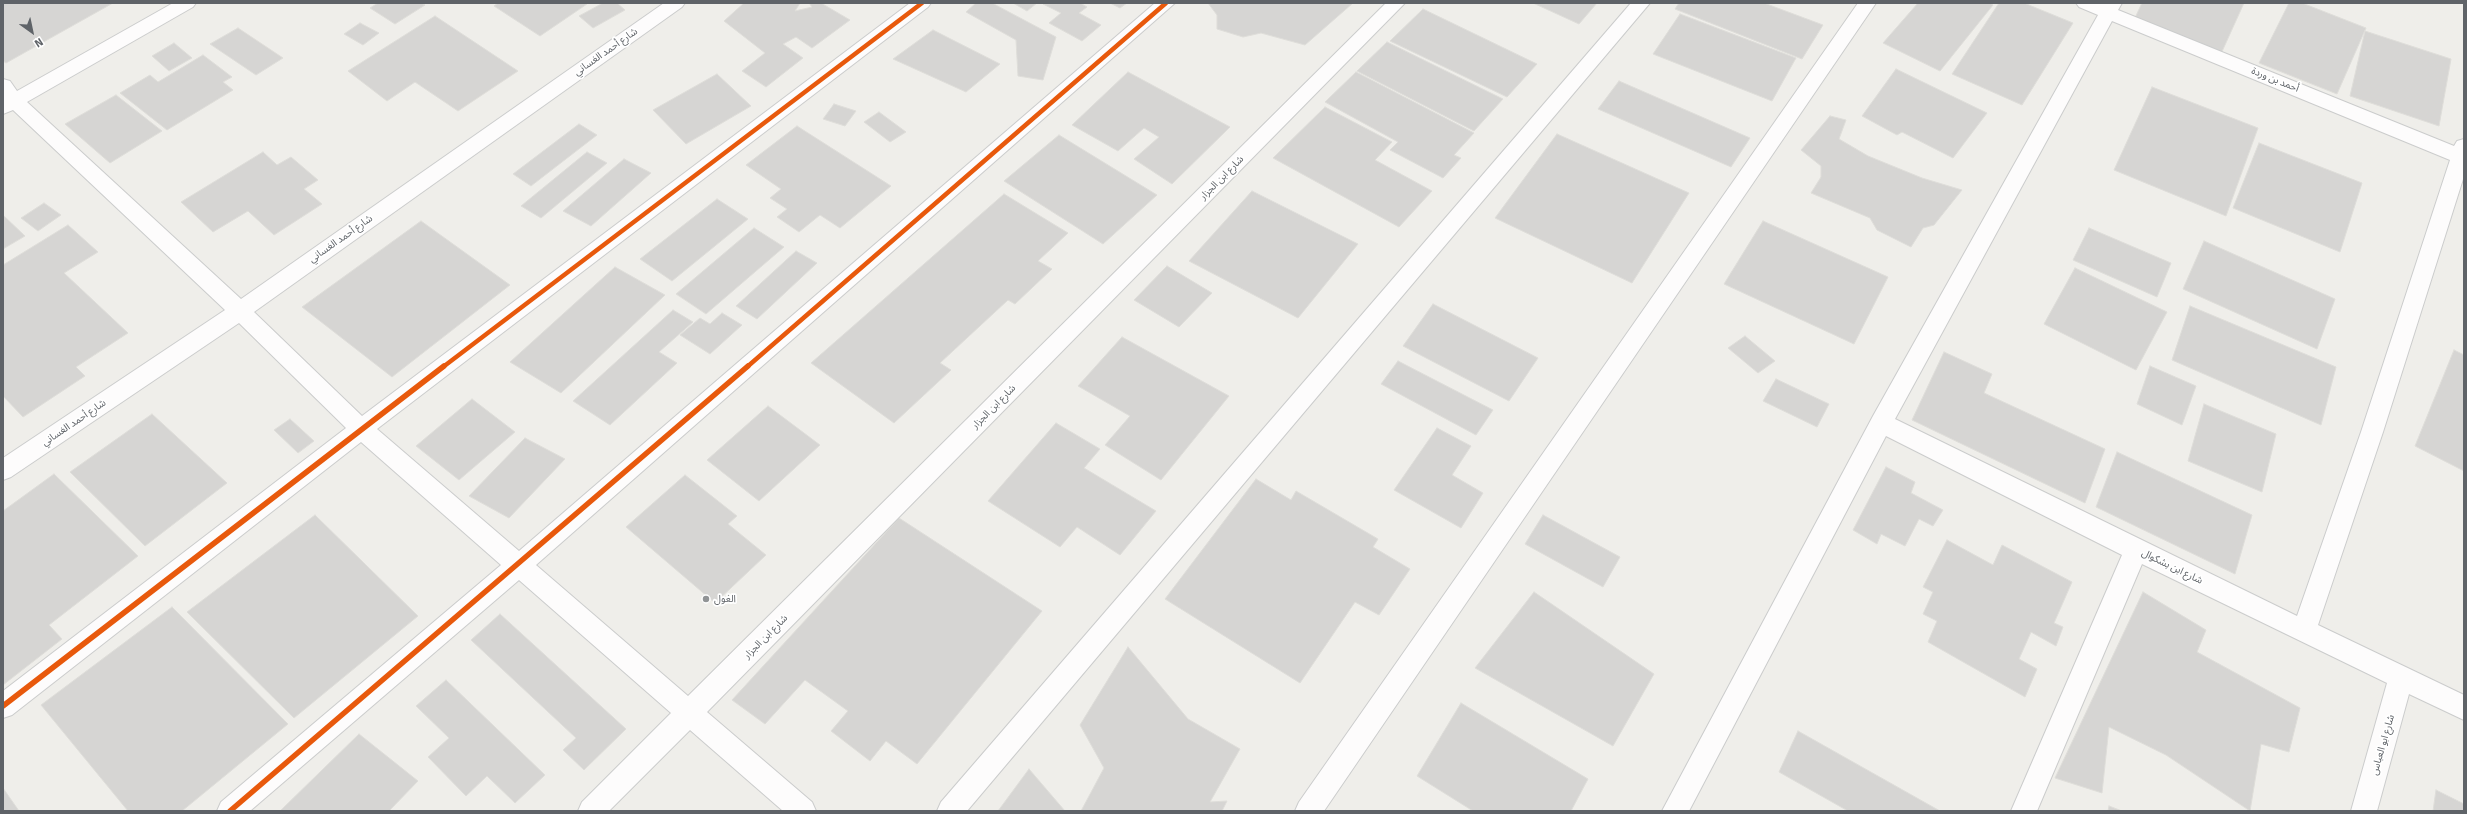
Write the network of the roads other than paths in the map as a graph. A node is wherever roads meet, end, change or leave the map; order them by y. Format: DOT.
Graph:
graph roads {
  1 [pos="187,3"];
  2 [pos="676,3"];
  3 [pos="922,3"];
  4 [pos="1166,3"];
  5 [pos="1396,3"];
  6 [pos="1641,3"];
  7 [pos="1867,3"];
  8 [pos="2085,3"];
  9 [pos="2111,8"];
  10 [pos="7,98"];
  11 [pos="2463,153"];
  12 [pos="240,311"];
  13 [pos="1881,423"];
  14 [pos="360,429"];
  15 [pos="3,470"];
  16 [pos="2136,550"];
  17 [pos="519,565"];
  18 [pos="2304,631"];
  19 [pos="2402,678"];
  20 [pos="3,706"];
  21 [pos="2464,708"];
  22 [pos="690,713"];
  23 [pos="230,811"];
  24 [pos="591,811"];
  25 [pos="802,811"];
  26 [pos="950,811"];
  27 [pos="1308,811"];
  28 [pos="1675,811"];
  29 [pos="2024,811"];
  30 [pos="2364,811"];
  1 -- 10 [label="street"];
  2 -- 12 [label="street, شارع أحمد الغساني"];
  3 -- 14 [label="street"];
  4 -- 17 [label="street"];
  5 -- 22 [label="street, شارع ابن الجزار"];
  6 -- 26 [label="street"];
  7 -- 27 [label="street"];
  8 -- 9 [label="street, أحمد بن وردة"];
  9 -- 11 [label="street, أحمد بن وردة"];
  9 -- 13 [label="street"];
  10 -- 12 [label="street"];
  11 -- 18 [label="street"];
  12 -- 14 [label="street"];
  12 -- 15 [label="street, شارع أحمد الغساني"];
  13 -- 16 [label="street, شارع ابن بشكوال"];
  13 -- 28 [label="street"];
  14 -- 17 [label="street"];
  14 -- 20 [label="street"];
  16 -- 18 [label="street, شارع ابن بشكوال"];
  16 -- 29 [label="street"];
  17 -- 22 [label="street"];
  17 -- 23 [label="street"];
  18 -- 19 [label="street, شارع ابن بشكوال"];
  19 -- 21 [label="street, شارع ابن بشكوال"];
  19 -- 30 [label="street, شارع ابو العباس"];
  22 -- 24 [label="street, شارع ابن الجزار"];
  22 -- 25 [label="street"];
}
